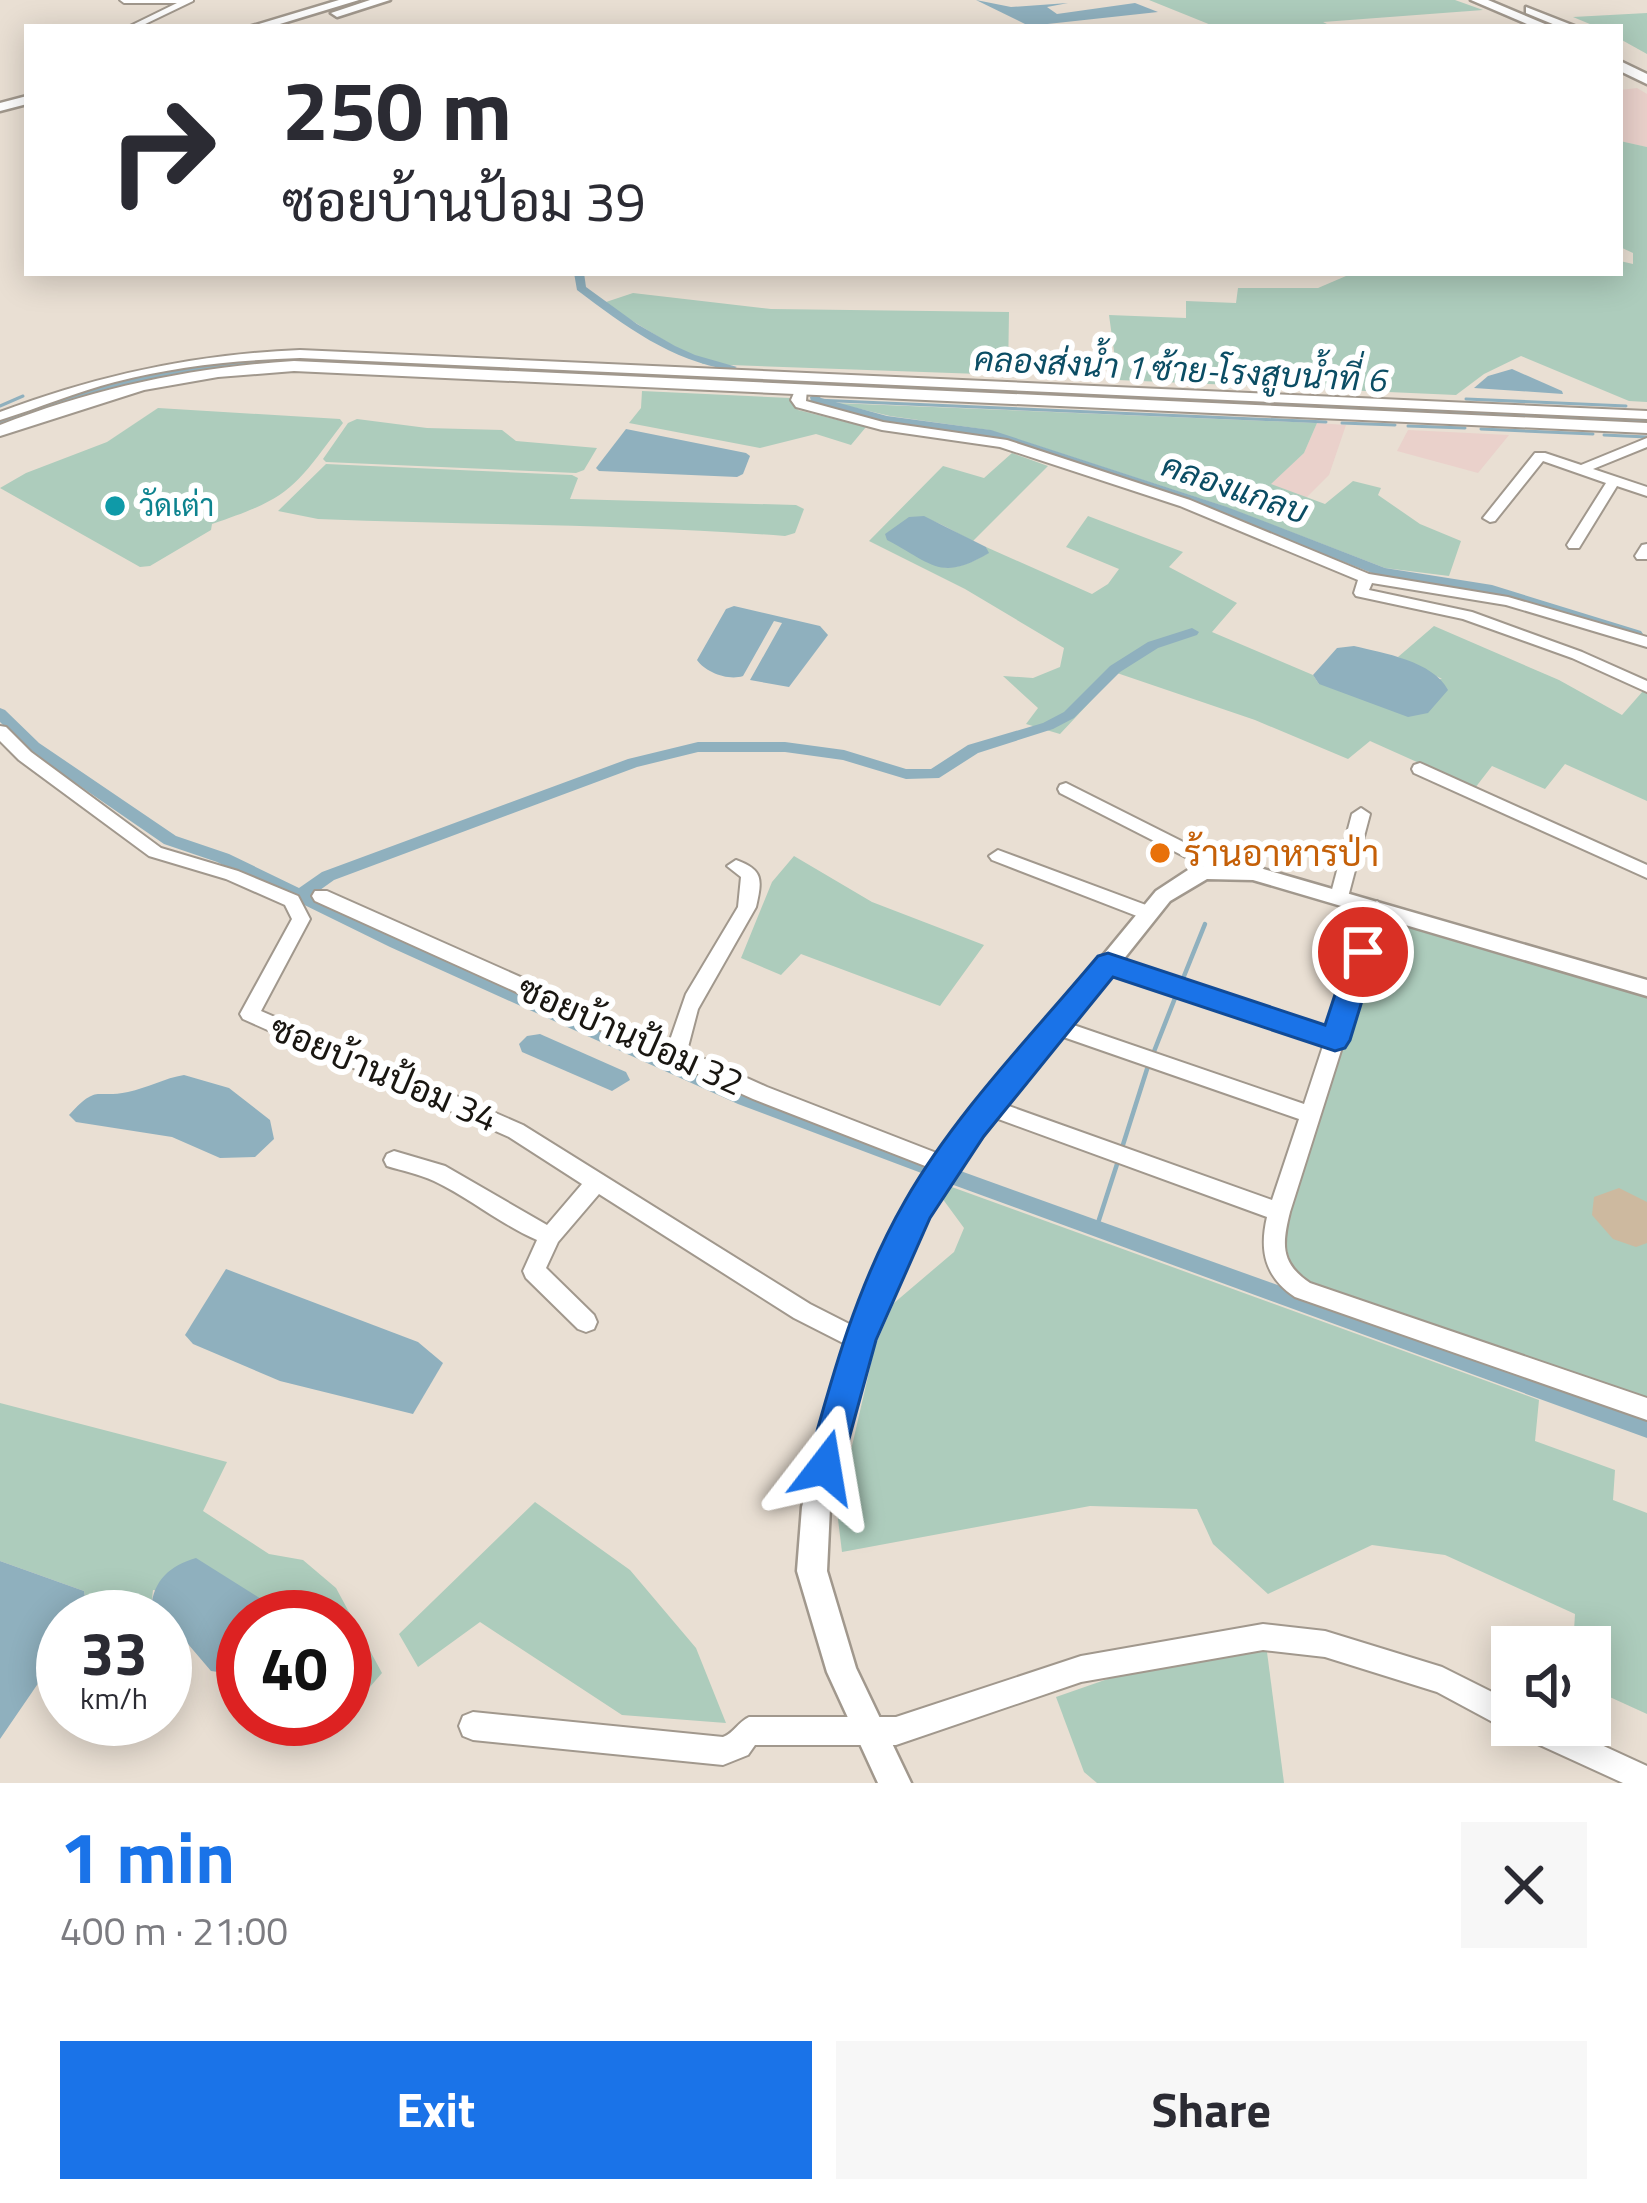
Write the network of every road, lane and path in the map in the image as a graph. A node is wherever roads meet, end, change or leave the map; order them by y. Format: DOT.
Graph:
graph roads {
  1 [pos="124,0"];
  2 [pos="353,0"];
  3 [pos="385,0"];
  4 [pos="1477,0"];
  5 [pos="1504,0"];
  6 [pos="139,24"];
  7 [pos="266,24"];
  8 [pos="299,24"];
  9 [pos="1538,24"];
  10 [pos="1564,24"];
  11 [pos="173,371"];
  12 [pos="703,379"];
  13 [pos="801,389"];
  14 [pos="1229,402"];
  15 [pos="1647,415"];
  16 [pos="0,416"];
  17 [pos="1647,428"];
  18 [pos="0,431"];
  19 [pos="1647,442"];
  20 [pos="1583,469"];
  21 [pos="1614,480"];
  22 [pos="1647,492"];
  23 [pos="1490,518"];
  24 [pos="1574,545"];
  25 [pos="1363,586"];
  26 [pos="1647,642"];
  27 [pos="1647,687"];
  28 [pos="0,730"];
  29 [pos="1420,769"];
  30 [pos="1066,789"];
  31 [pos="1361,814"];
  32 [pos="998,856"];
  33 [pos="736,866"];
  34 [pos="1217,866"];
  35 [pos="1647,872"];
  36 [pos="321,896"];
  37 [pos="1339,897"];
  38 [pos="1377,908"];
  39 [pos="1148,913"];
  40 [pos="1108,964"];
  41 [pos="1647,988"];
  42 [pos="1056,1027"];
  43 [pos="1335,1040"];
  44 [pos="676,1054"];
  45 [pos="989,1107"];
  46 [pos="1310,1115"];
  47 [pos="394,1160"];
  48 [pos="945,1165"];
  49 [pos="596,1184"];
  50 [pos="1279,1212"];
  51 [pos="550,1236"];
  52 [pos="586,1322"];
  53 [pos="859,1340"];
  54 [pos="1647,1409"];
  55 [pos="1491,1706"];
  56 [pos="473,1726"];
  57 [pos="868,1732"];
  58 [pos="1573,1746"];
  59 [pos="1647,1780"];
  60 [pos="895,1783"];
  1 -- 6 [label="street"];
  2 -- 7 [label="main road"];
  3 -- 8 [label="main road"];
  4 -- 9 [label="main road"];
  5 -- 10 [label="main road"];
  11 -- 12 [label="main road"];
  11 -- 16 [label="street"];
  11 -- 18 [label="main road"];
  12 -- 13 [label="main road"];
  12 -- 14 [label="street"];
  13 -- 14 [label="main road"];
  13 -- 25 [label="street"];
  14 -- 15 [label="street"];
  14 -- 17 [label="main road"];
  19 -- 20 [label="street"];
  20 -- 21 [label="street"];
  20 -- 23 [label="street"];
  21 -- 22 [label="street"];
  21 -- 24 [label="street"];
  25 -- 26 [label="street"];
  25 -- 27 [label="street"];
  28 -- 49 [label="street, ซอยบ้านป้อม 34"];
  29 -- 35 [label="street"];
  30 -- 34 [label="street"];
  31 -- 37 [label="street"];
  32 -- 39 [label="street"];
  33 -- 44 [label="street"];
  34 -- 37 [label="street"];
  34 -- 39 [label="street"];
  36 -- 44 [label="street, ซอยบ้านป้อม 32"];
  37 -- 38 [label="street"];
  38 -- 41 [label="street"];
  38 -- 43 [label="street"];
  39 -- 40 [label="street"];
  40 -- 42 [label="street"];
  40 -- 43 [label="street"];
  42 -- 45 [label="street"];
  42 -- 46 [label="street"];
  43 -- 46 [label="street"];
  44 -- 48 [label="street, ซอยบ้านป้อม 32"];
  45 -- 48 [label="street"];
  45 -- 50 [label="street"];
  46 -- 50 [label="street"];
  47 -- 51 [label="street"];
  48 -- 53 [label="street"];
  49 -- 51 [label="street"];
  49 -- 53 [label="street, ซอยบ้านป้อม 34"];
  50 -- 54 [label="street"];
  51 -- 52 [label="street"];
  53 -- 57 [label="street"];
  55 -- 57 [label="street"];
  56 -- 57 [label="street"];
  57 -- 60 [label="street"];
  58 -- 59 [label="street"];
}
